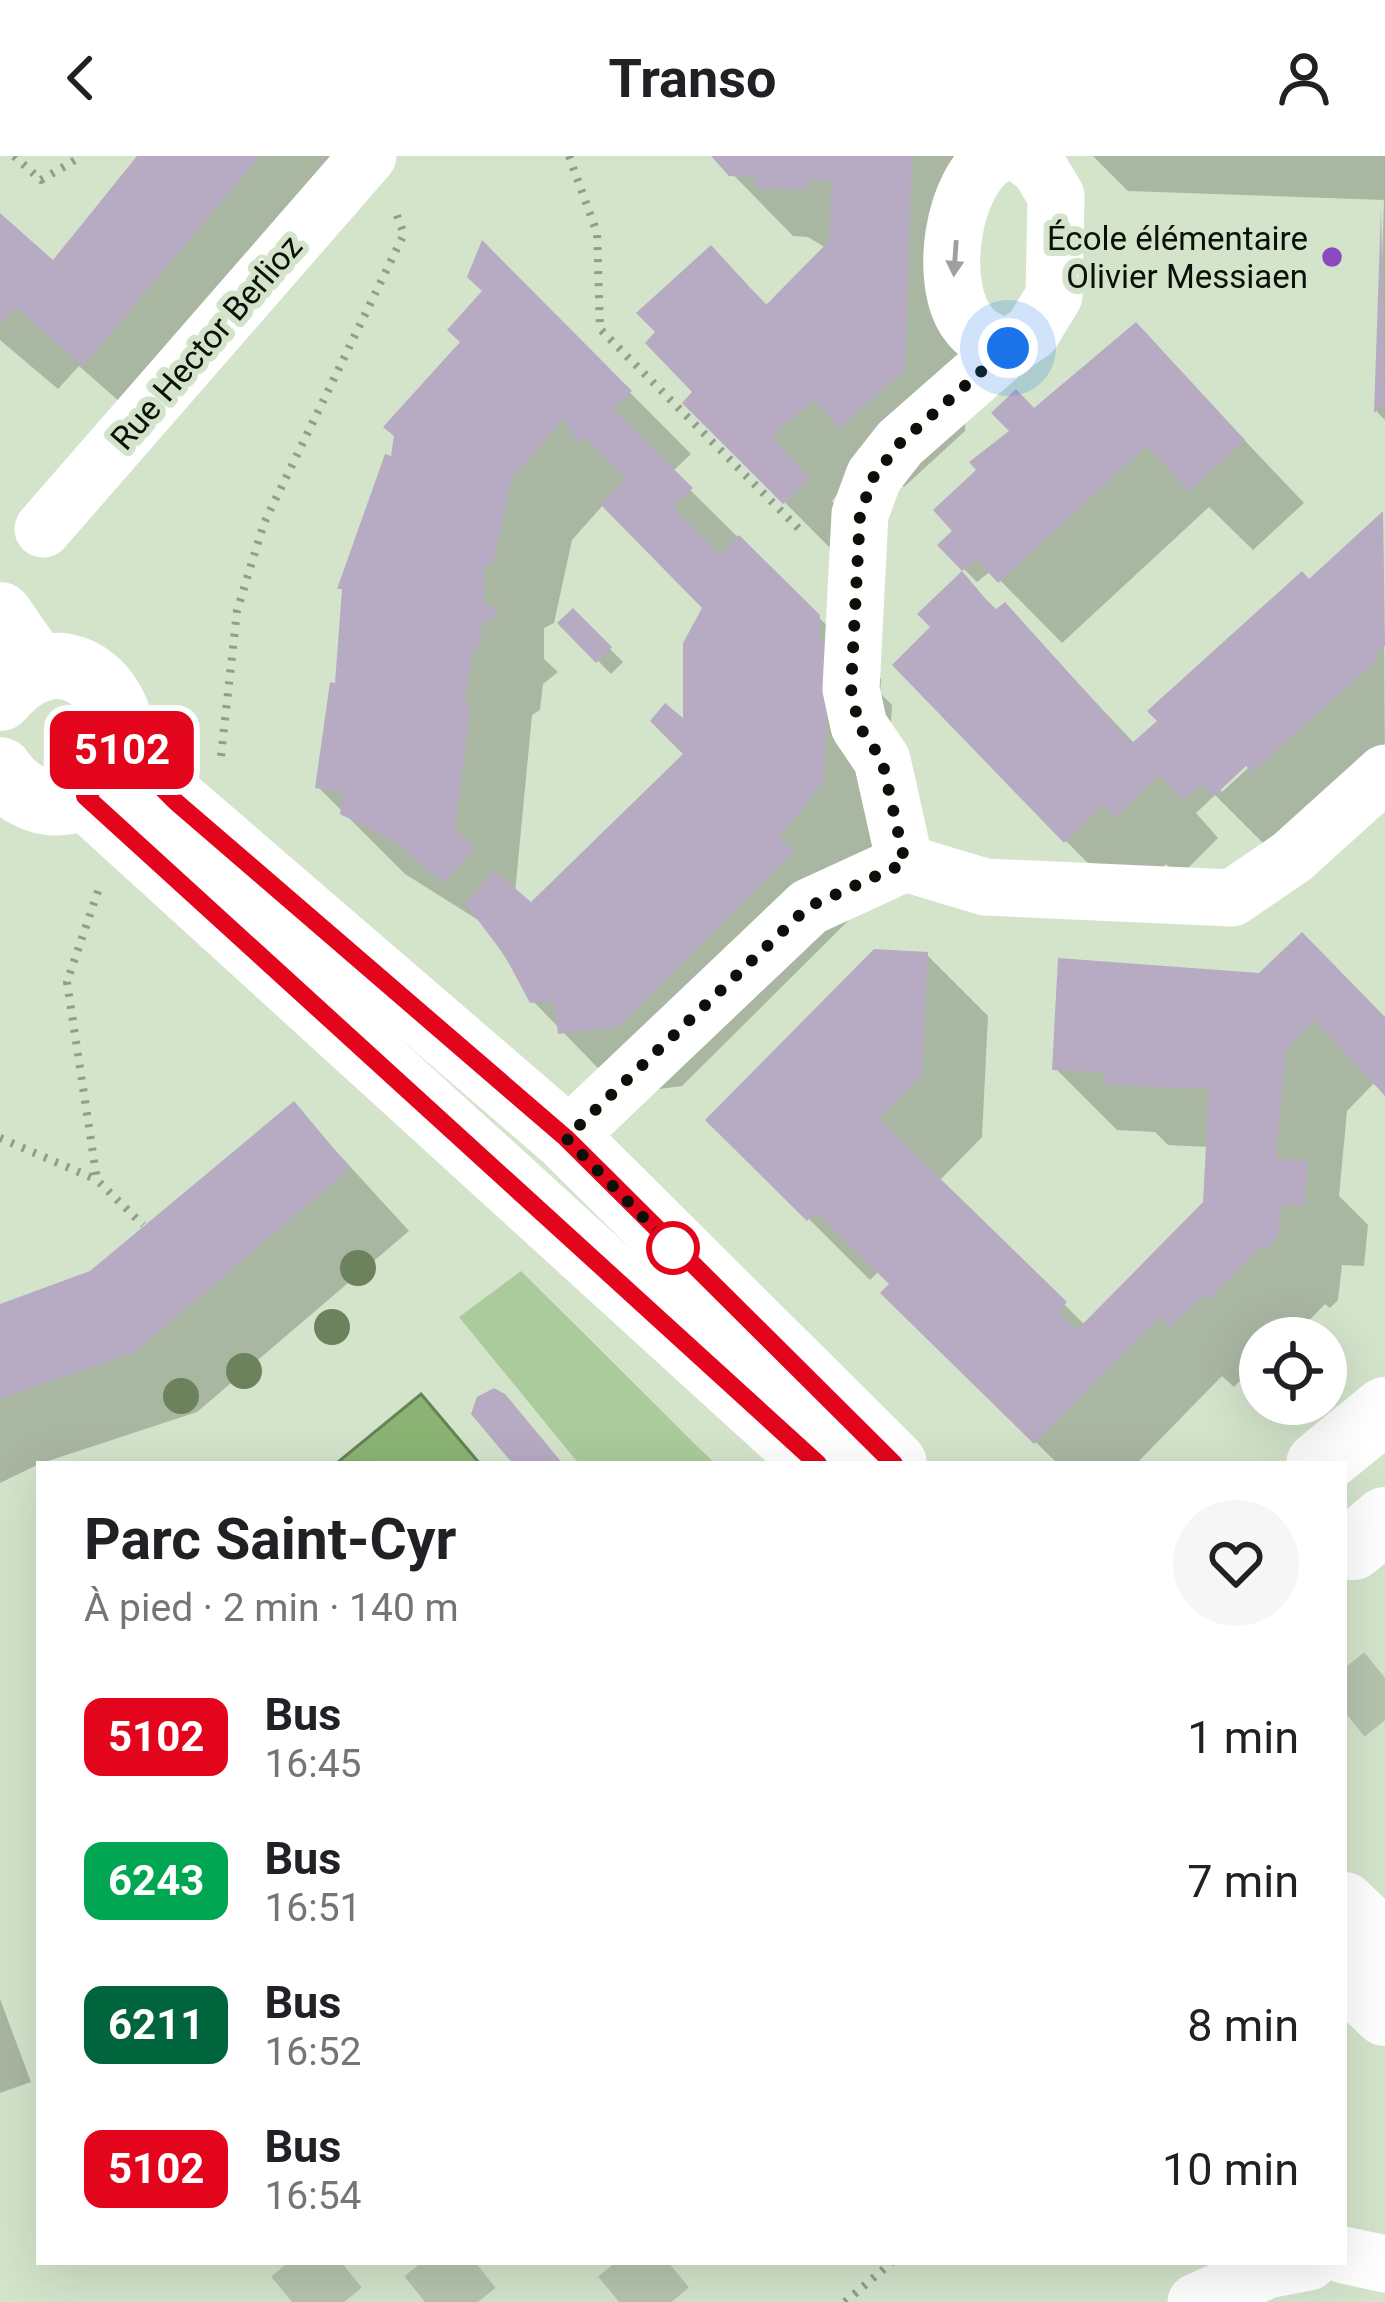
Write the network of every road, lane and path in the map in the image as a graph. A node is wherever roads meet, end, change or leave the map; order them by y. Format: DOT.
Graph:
graph roads {
  1 [pos="14,156"];
  2 [pos="82,156"];
  3 [pos="569,156"];
  4 [pos="995,156"];
  5 [pos="1024,156"];
  6 [pos="379,176"];
  7 [pos="1008,348"];
  8 [pos="44,529"];
  9 [pos="854,584"];
  10 [pos="0,615"];
  11 [pos="19,684"];
  12 [pos="221,756"];
  13 [pos="0,770"];
  14 [pos="1385,772"];
  15 [pos="113,795"];
  16 [pos="905,863"];
  17 [pos="308,997"];
  18 [pos="0,1138"];
  19 [pos="566,1138"];
  20 [pos="97,1180"];
  21 [pos="143,1225"];
  22 [pos="1385,1410"];
  23 [pos="815,1461"];
  24 [pos="891,1461"];
  25 [pos="1323,1461"];
  26 [pos="1347,1908"];
  27 [pos="1385,1945"];
  28 [pos="1347,1976"];
  29 [pos="1385,2013"];
  30 [pos="1347,2256"];
  31 [pos="1385,2264"];
  32 [pos="888,2265"];
  33 [pos="1293,2265"];
  34 [pos="845,2302"];
  35 [pos="1196,2302"];
  1 -- 2 [label="path"];
  3 -- 9 [label="path"];
  4 -- 7 [label="street, one-way"];
  5 -- 7 [label="street"];
  6 -- 8 [label="street, Rue Hector Berlioz"];
  6 -- 12 [label="path"];
  7 -- 9 [label="street"];
  9 -- 16 [label="street"];
  10 -- 11 [label="main road"];
  11 -- 15 [label="main road"];
  13 -- 15 [label="main road"];
  14 -- 16 [label="street"];
  15 -- 17 [label="main road"];
  15 -- 19 [label="main road"];
  15 -- 20 [label="path"];
  16 -- 19 [label="street"];
  17 -- 19 [label="main road"];
  17 -- 23 [label="main road"];
  18 -- 20 [label="path"];
  19 -- 24 [label="main road"];
  20 -- 21 [label="path"];
  22 -- 25 [label="main road"];
  26 -- 27 [label="main road"];
  28 -- 29 [label="main road"];
  30 -- 31 [label="street"];
  32 -- 34 [label="path"];
  33 -- 35 [label="street"];
}
